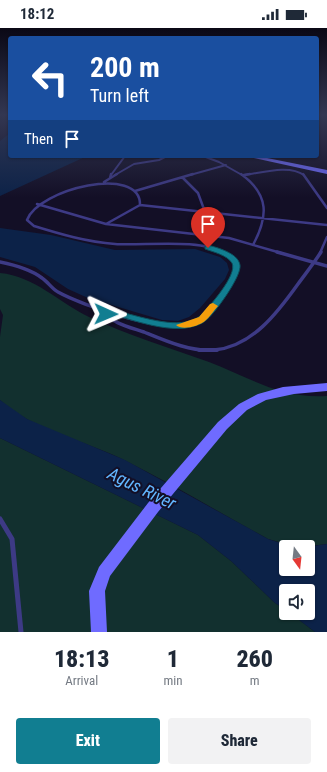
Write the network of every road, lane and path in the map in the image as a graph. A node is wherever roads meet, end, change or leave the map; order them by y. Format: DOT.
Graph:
graph roads {
  1 [pos="123,158"];
  2 [pos="163,158"];
  3 [pos="208,158"];
  4 [pos="258,158"];
  5 [pos="226,165"];
  6 [pos="327,172"];
  7 [pos="244,175"];
  8 [pos="183,178"];
  9 [pos="110,179"];
  10 [pos="104,183"];
  11 [pos="135,191"];
  12 [pos="37,204"];
  13 [pos="140,206"];
  14 [pos="327,208"];
  15 [pos="205,212"];
  16 [pos="264,218"];
  17 [pos="106,224"];
  18 [pos="327,225"];
  19 [pos="327,237"];
  20 [pos="253,245"];
  21 [pos="0,262"];
  22 [pos="316,263"];
  23 [pos="327,266"];
  24 [pos="105,311"];
  25 [pos="327,387"];
  26 [pos="0,519"];
  27 [pos="21,632"];
  28 [pos="99,632"];
  1 -- 9 [label="lane"];
  2 -- 9 [label="lane"];
  3 -- 5 [label="lane"];
  4 -- 6 [label="street"];
  5 -- 7 [label="lane"];
  5 -- 8 [label="lane"];
  7 -- 14 [label="lane"];
  7 -- 16 [label="lane"];
  8 -- 11 [label="lane"];
  8 -- 15 [label="lane"];
  9 -- 10 [label="lane"];
  10 -- 11 [label="lane"];
  10 -- 12 [label="lane"];
  11 -- 13 [label="lane"];
  12 -- 17 [label="lane"];
  12 -- 24 [label="lane"];
  13 -- 15 [label="lane"];
  13 -- 17 [label="lane"];
  15 -- 16 [label="lane"];
  16 -- 18 [label="lane"];
  16 -- 20 [label="lane"];
  17 -- 20 [label="lane"];
  19 -- 22 [label="lane"];
  20 -- 22 [label="lane"];
  21 -- 24 [label="lane"];
  22 -- 23 [label="lane"];
  22 -- 24 [label="lane"];
  25 -- 28 [label="street"];
  26 -- 27 [label="lane"];
}
